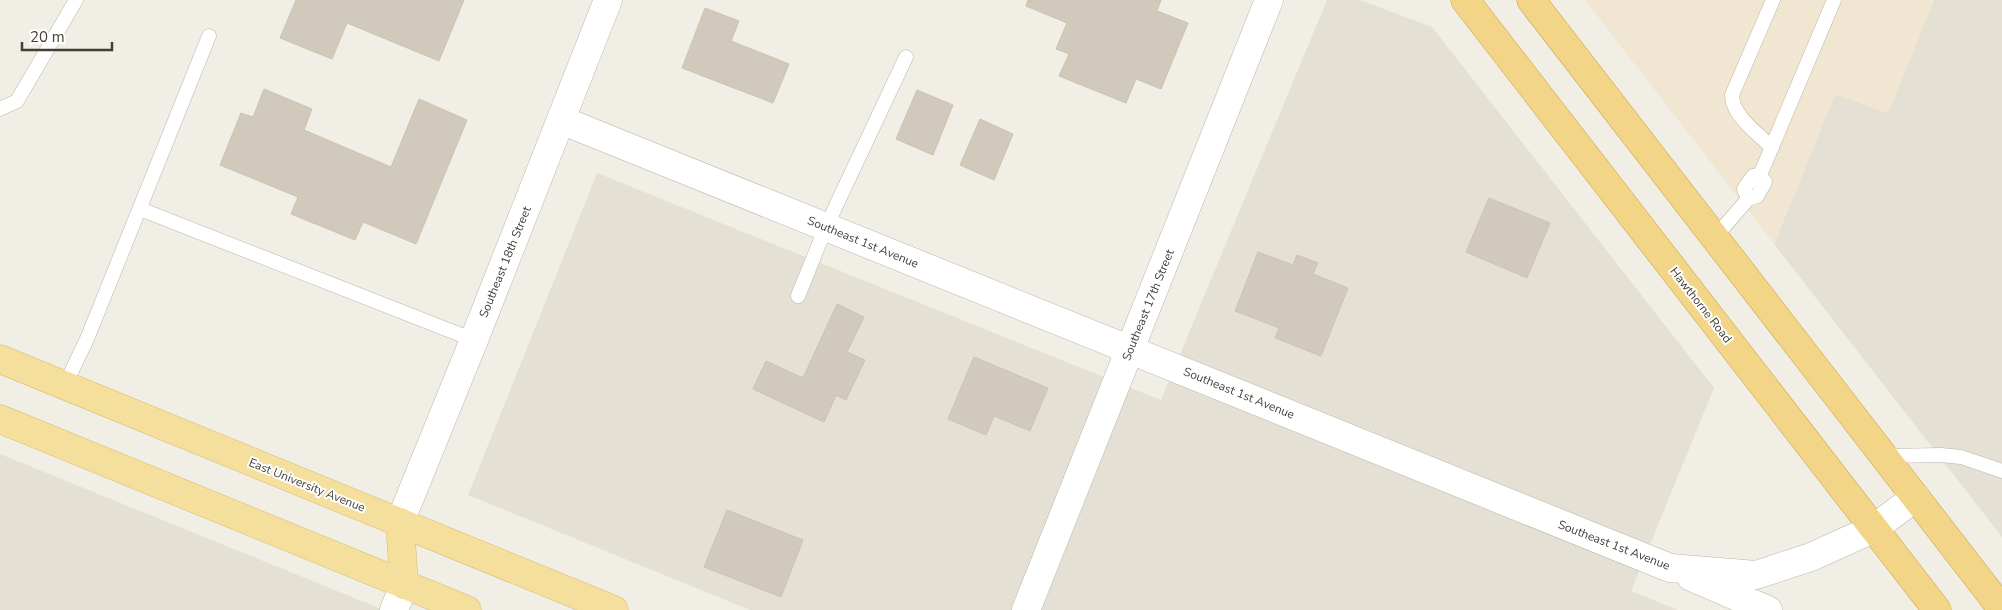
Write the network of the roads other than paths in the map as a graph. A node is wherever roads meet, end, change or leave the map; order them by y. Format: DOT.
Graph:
graph roads {
  1 [pos="76,0"];
  2 [pos="608,0"];
  3 [pos="1269,0"];
  4 [pos="1465,0"];
  5 [pos="1531,0"];
  6 [pos="1773,0"];
  7 [pos="1834,0"];
  8 [pos="209,36"];
  9 [pos="906,57"];
  10 [pos="0,110"];
  11 [pos="561,120"];
  12 [pos="1772,148"];
  13 [pos="140,209"];
  14 [pos="826,227"];
  15 [pos="1715,237"];
  16 [pos="798,296"];
  17 [pos="474,340"];
  18 [pos="1130,349"];
  19 [pos="0,359"];
  20 [pos="64,386"];
  21 [pos="0,419"];
  22 [pos="1885,456"];
  23 [pos="2002,471"];
  24 [pos="1916,497"];
  25 [pos="400,522"];
  26 [pos="1873,529"];
  27 [pos="1670,568"];
  28 [pos="404,584"];
  29 [pos="2002,609"];
  30 [pos="394,610"];
  31 [pos="467,610"];
  32 [pos="614,610"];
  33 [pos="1026,610"];
  34 [pos="1768,610"];
  35 [pos="1937,610"];
  1 -- 10 [label="lane"];
  2 -- 11 [label="street, Southeast 18th Street"];
  3 -- 18 [label="street, Southeast 17th Street"];
  4 -- 26 [label="highway, Hawthorne Road"];
  5 -- 15 [label="highway"];
  6 -- 12 [label="lane"];
  7 -- 12 [label="lane"];
  8 -- 13 [label="lane"];
  9 -- 14 [label="lane"];
  11 -- 14 [label="street, Southeast 1st Avenue"];
  11 -- 17 [label="street, Southeast 18th Street"];
  12 -- 15 [label="lane"];
  13 -- 17 [label="lane"];
  13 -- 20 [label="lane"];
  14 -- 16 [label="lane"];
  14 -- 18 [label="street, Southeast 1st Avenue"];
  15 -- 22 [label="highway"];
  17 -- 25 [label="street, Southeast 18th Street"];
  18 -- 27 [label="street, Southeast 1st Avenue"];
  18 -- 33 [label="street, Southeast 17th Street"];
  19 -- 20 [label="main road, East University Avenue"];
  20 -- 25 [label="main road, East University Avenue"];
  21 -- 28 [label="main road"];
  22 -- 23 [label="lane"];
  22 -- 24 [label="highway"];
  24 -- 26 [label="street, Southeast 1st Avenue"];
  24 -- 29 [label="highway"];
  25 -- 28 [label="main road"];
  25 -- 32 [label="main road, East University Avenue"];
  26 -- 27 [label="street, Southeast 1st Avenue"];
  26 -- 35 [label="highway, Hawthorne Road"];
  27 -- 34 [label="street"];
  28 -- 30 [label="street"];
  28 -- 31 [label="main road"];
}
